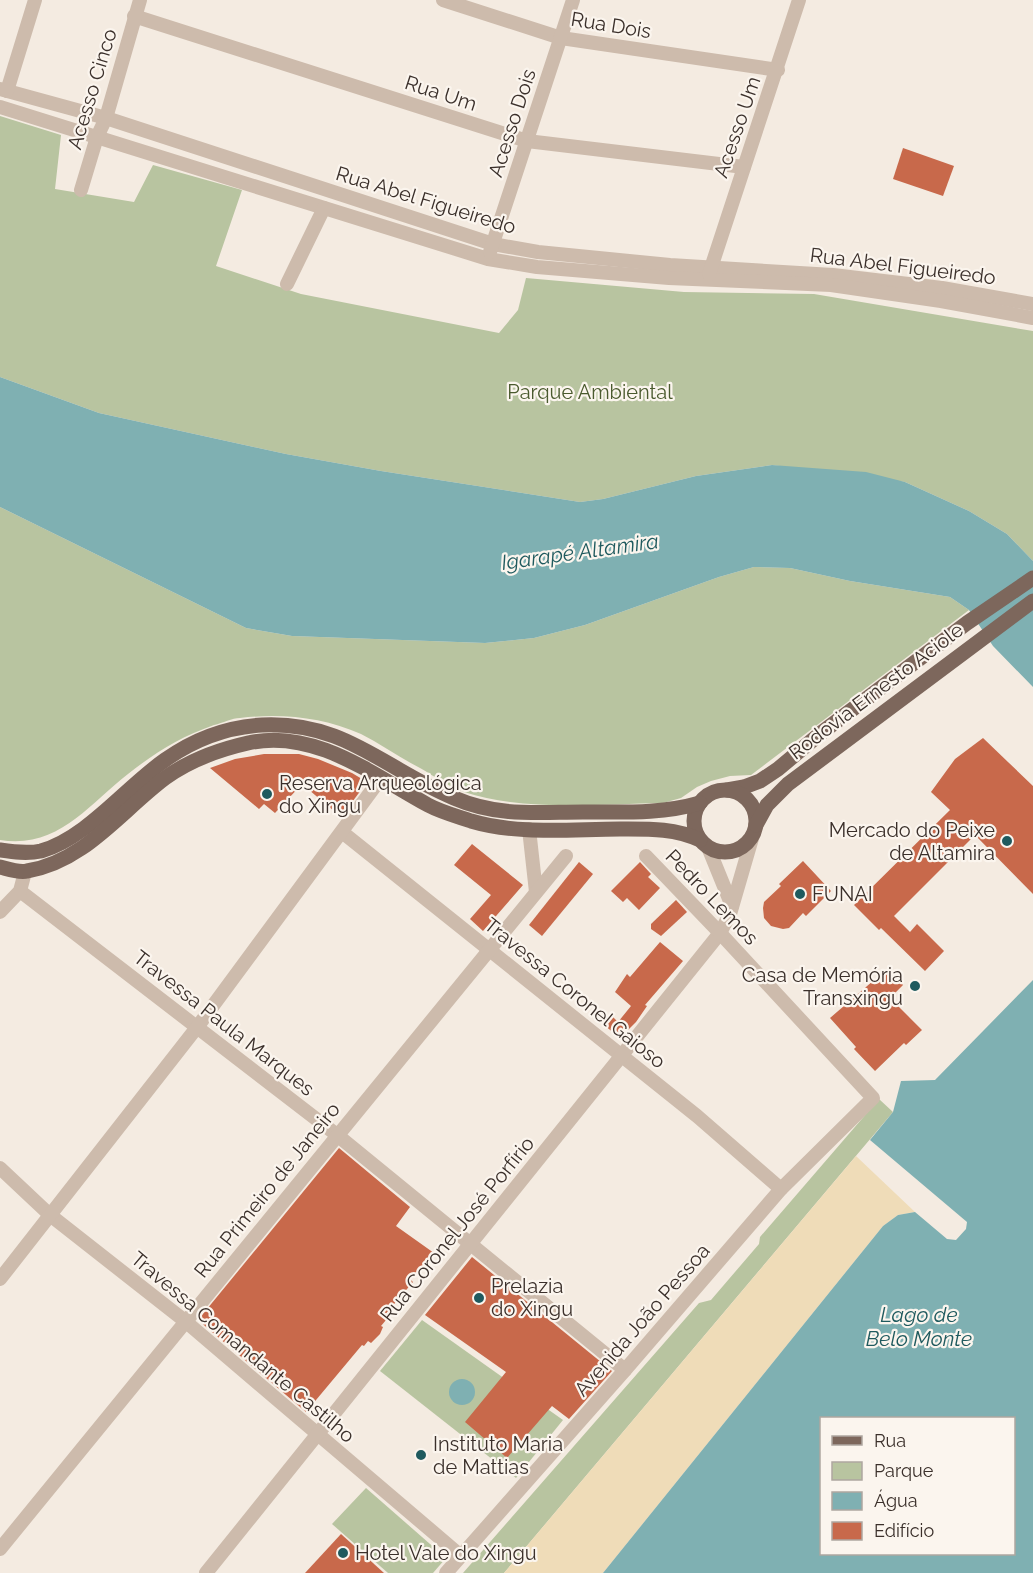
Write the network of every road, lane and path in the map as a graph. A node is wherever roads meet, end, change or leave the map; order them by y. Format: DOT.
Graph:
graph roads {
  1 [pos="35,0"];
  2 [pos="140,0"];
  3 [pos="443,0"];
  4 [pos="573,0"];
  5 [pos="799,0"];
  6 [pos="134,16"];
  7 [pos="561,38"];
  8 [pos="778,70"];
  9 [pos="3,90"];
  10 [pos="0,106"];
  11 [pos="106,118"];
  12 [pos="97,137"];
  13 [pos="527,141"];
  14 [pos="744,167"];
  15 [pos="81,190"];
  16 [pos="324,208"];
  17 [pos="493,244"];
  18 [pos="488,259"];
  19 [pos="710,273"];
  20 [pos="287,284"];
  21 [pos="1033,304"];
  22 [pos="1033,318"];
  23 [pos="1033,578"];
  24 [pos="1033,601"];
  25 [pos="381,778"];
  26 [pos="727,790"];
  27 [pos="700,802"];
  28 [pos="529,829"];
  29 [pos="755,830"];
  30 [pos="342,832"];
  31 [pos="704,843"];
  32 [pos="0,850"];
  33 [pos="566,856"];
  34 [pos="646,856"];
  35 [pos="0,867"];
  36 [pos="25,872"];
  37 [pos="20,891"];
  38 [pos="536,892"];
  39 [pos="732,906"];
  40 [pos="0,912"];
  41 [pos="720,933"];
  42 [pos="490,950"];
  43 [pos="198,1026"];
  44 [pos="621,1055"];
  45 [pos="873,1098"];
  46 [pos="337,1135"];
  47 [pos="0,1168"];
  48 [pos="781,1189"];
  49 [pos="50,1215"];
  50 [pos="470,1244"];
  51 [pos="0,1279"];
  52 [pos="185,1321"];
  53 [pos="625,1370"];
  54 [pos="317,1433"];
  55 [pos="0,1549"];
  56 [pos="461,1556"];
  57 [pos="206,1573"];
  58 [pos="446,1573"];
  1 -- 9 [label="street"];
  2 -- 6 [label="street, Acesso Cinco"];
  3 -- 7 [label="street, Rua Dois"];
  4 -- 7 [label="street, Acesso Dois"];
  5 -- 8 [label="street, Acesso Um"];
  6 -- 11 [label="street, Acesso Cinco"];
  6 -- 13 [label="street, Rua Um"];
  7 -- 8 [label="street, Rua Dois"];
  7 -- 13 [label="street, Acesso Dois"];
  8 -- 14 [label="street, Acesso Um"];
  9 -- 11 [label="street, Rua Abel Figueiredo"];
  10 -- 12 [label="street, Rua Abel Figueiredo"];
  11 -- 12 [label="street, Acesso Cinco"];
  11 -- 17 [label="street, Rua Abel Figueiredo"];
  12 -- 15 [label="street, Acesso Cinco"];
  12 -- 16 [label="street, Rua Abel Figueiredo"];
  13 -- 14 [label="street, Rua Um"];
  13 -- 17 [label="street, Acesso Dois"];
  14 -- 19 [label="street, Acesso Um"];
  16 -- 18 [label="street, Rua Abel Figueiredo"];
  16 -- 20 [label="street"];
  17 -- 18 [label="street, Acesso Dois"];
  17 -- 19 [label="street, Rua Abel Figueiredo"];
  18 -- 19 [label="street, Rua Abel Figueiredo"];
  19 -- 21 [label="street, Rua Abel Figueiredo"];
  19 -- 22 [label="street, Rua Abel Figueiredo"];
  23 -- 26 [label="main road, Rodovia Ernesto Aciole"];
  24 -- 29 [label="main road, Rodovia Ernesto Aciole"];
  25 -- 28 [label="main road"];
  25 -- 30 [label="street"];
  25 -- 36 [label="main road"];
  26 -- 27 [label="main road"];
  26 -- 29 [label="main road"];
  27 -- 31 [label="main road"];
  27 -- 32 [label="main road"];
  28 -- 31 [label="main road"];
  28 -- 38 [label="street"];
  29 -- 31 [label="main road"];
  29 -- 39 [label="street, Rua Coronel José Porfírio"];
  30 -- 42 [label="street, Travessa Coronel Gaioso"];
  30 -- 43 [label="street"];
  31 -- 39 [label="street"];
  33 -- 38 [label="street, Rua Primeiro de Janeiro"];
  34 -- 41 [label="street, Pedro Lemos"];
  35 -- 36 [label="main road"];
  36 -- 37 [label="street"];
  37 -- 40 [label="street"];
  37 -- 43 [label="street, Travessa Paula Marques"];
  38 -- 42 [label="street, Rua Primeiro de Janeiro"];
  39 -- 41 [label="street, Rua Coronel José Porfírio"];
  41 -- 44 [label="street, Rua Coronel José Porfírio"];
  41 -- 45 [label="street, Pedro Lemos"];
  42 -- 44 [label="street, Travessa Coronel Gaioso"];
  42 -- 46 [label="street, Rua Primeiro de Janeiro"];
  43 -- 46 [label="street, Travessa Paula Marques"];
  43 -- 49 [label="street"];
  44 -- 48 [label="street, Travessa Coronel Gaioso"];
  44 -- 50 [label="street, Rua Coronel José Porfírio"];
  45 -- 48 [label="street, Avenida João Pessoa"];
  46 -- 50 [label="street, Travessa Paula Marques"];
  46 -- 52 [label="street, Rua Primeiro de Janeiro"];
  47 -- 49 [label="street, Travessa Comandante Castilho"];
  48 -- 53 [label="street, Avenida João Pessoa"];
  49 -- 51 [label="street"];
  49 -- 52 [label="street, Travessa Comandante Castilho"];
  50 -- 53 [label="street, Travessa Paula Marques"];
  50 -- 54 [label="street, Rua Coronel José Porfírio"];
  52 -- 54 [label="street, Travessa Comandante Castilho"];
  52 -- 55 [label="street, Rua Primeiro de Janeiro"];
  53 -- 56 [label="street, Avenida João Pessoa"];
  54 -- 56 [label="street, Travessa Comandante Castilho"];
  54 -- 57 [label="street, Rua Coronel José Porfírio"];
  56 -- 58 [label="street, Avenida João Pessoa"];
}
